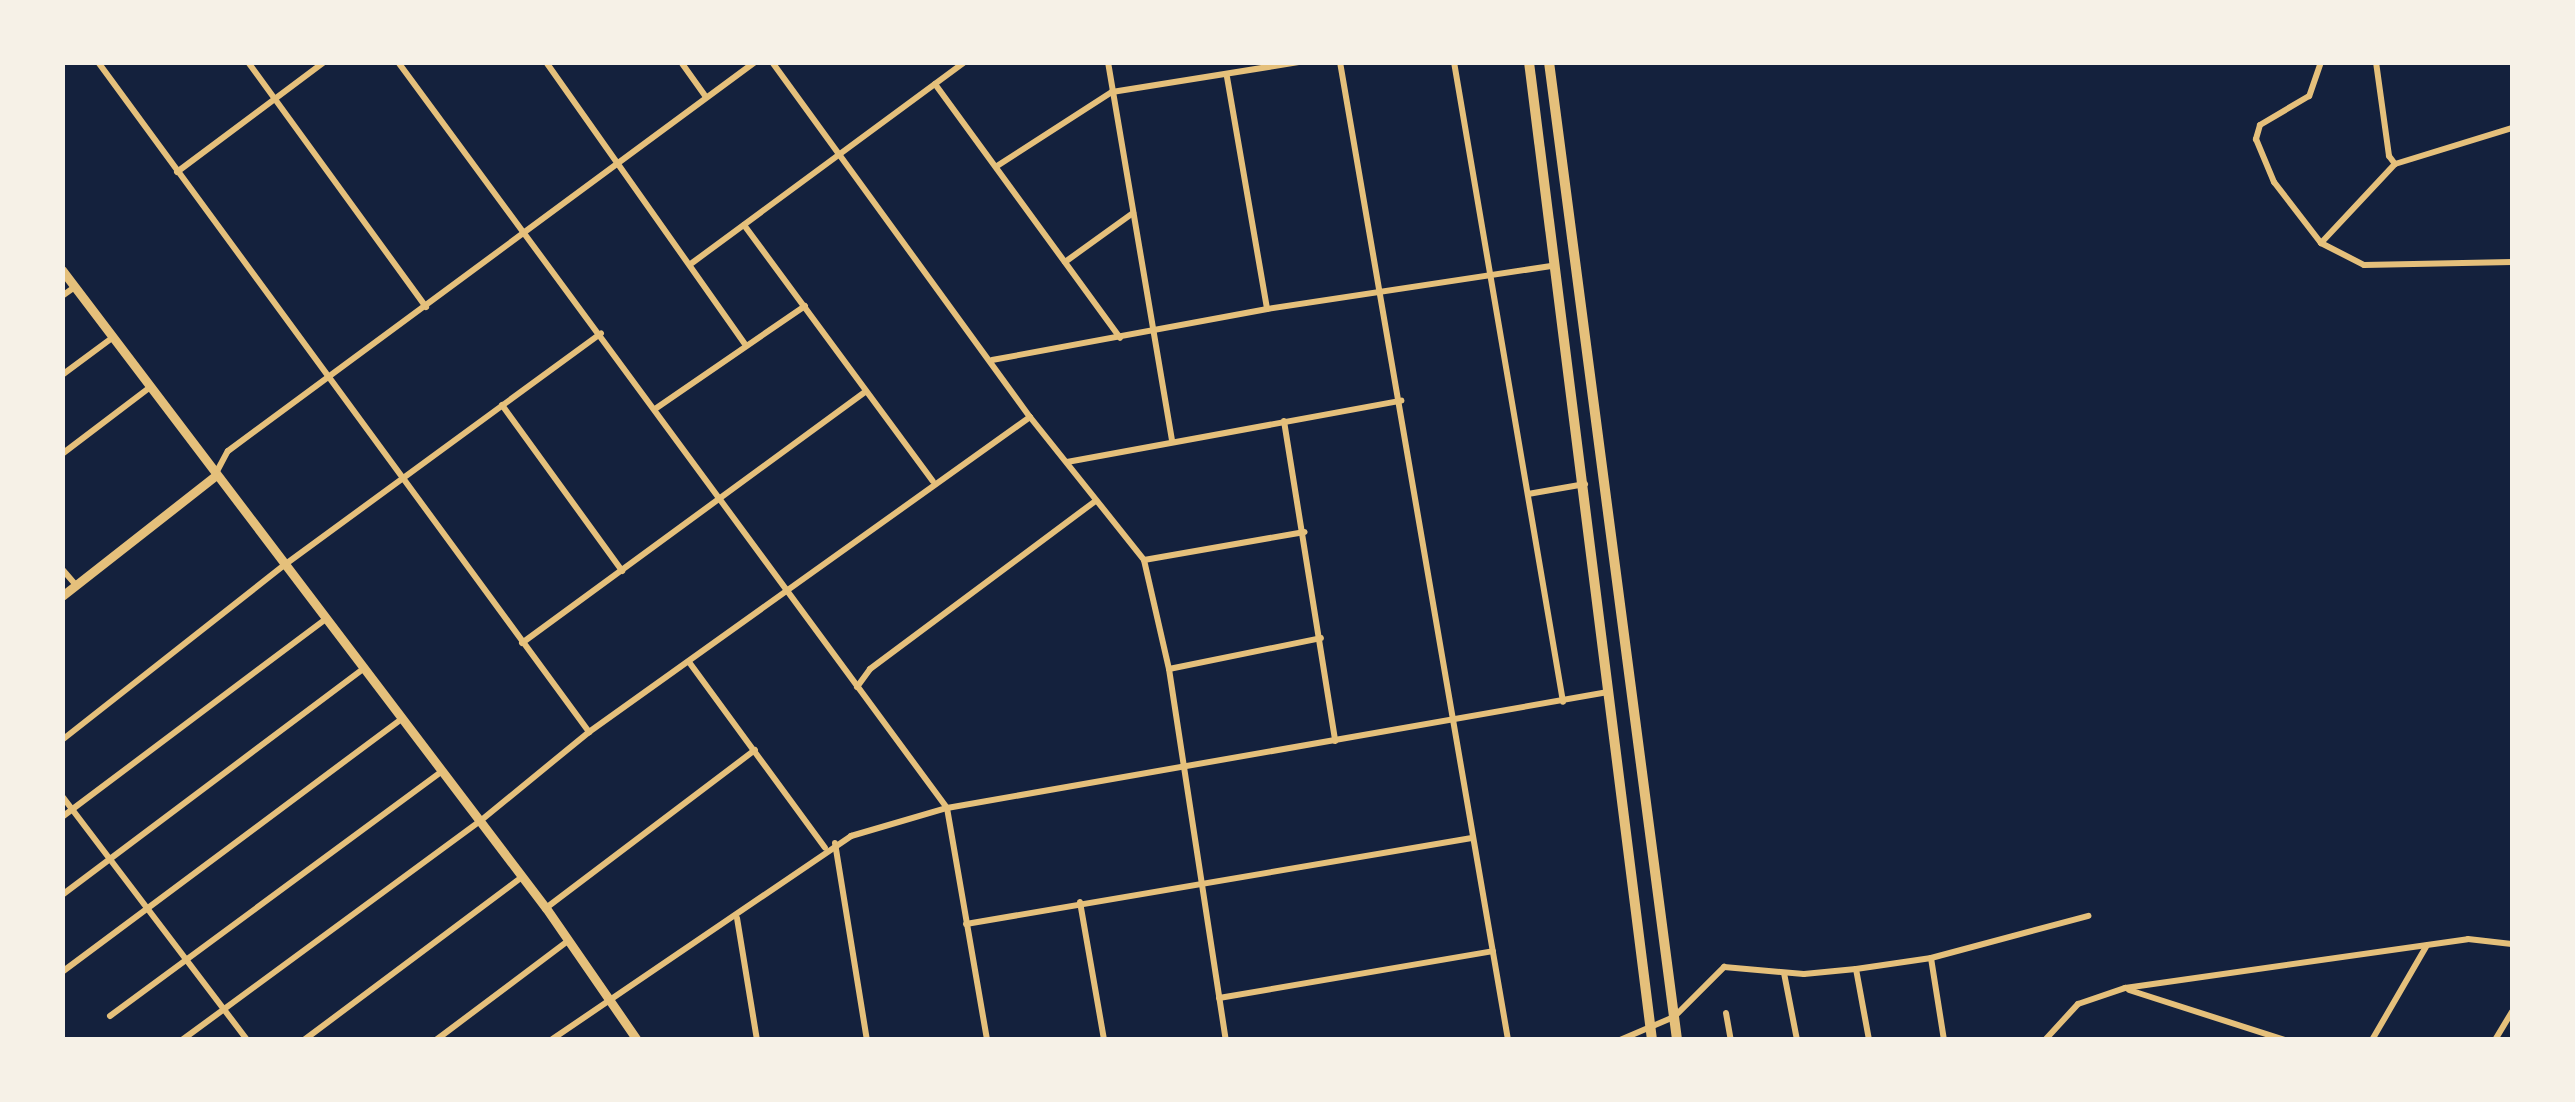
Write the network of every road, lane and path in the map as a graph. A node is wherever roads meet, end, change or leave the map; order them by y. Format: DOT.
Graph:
graph roads {
  1 [pos="98,62"];
  2 [pos="248,62"];
  3 [pos="324,62"];
  4 [pos="398,62"];
  5 [pos="546,62"];
  6 [pos="680,62"];
  7 [pos="755,62"];
  8 [pos="772,62"];
  9 [pos="964,62"];
  10 [pos="1108,62"];
  11 [pos="1299,62"];
  12 [pos="1340,62"];
  13 [pos="1454,62"];
  14 [pos="1530,62"];
  15 [pos="1550,62"];
  16 [pos="2321,62"];
  17 [pos="2376,62"];
  18 [pos="1227,77"];
  19 [pos="935,84"];
  20 [pos="1112,92"];
  21 [pos="706,97"];
  22 [pos="274,99"];
  23 [pos="2512,128"];
  24 [pos="839,156"];
  25 [pos="619,162"];
  26 [pos="2395,164"];
  27 [pos="997,166"];
  28 [pos="177,172"];
  29 [pos="1133,213"];
  30 [pos="744,225"];
  31 [pos="524,232"];
  32 [pos="2321,242"];
  33 [pos="1065,262"];
  34 [pos="2512,262"];
  35 [pos="692,264"];
  36 [pos="1555,266"];
  37 [pos="62,270"];
  38 [pos="1490,276"];
  39 [pos="75,287"];
  40 [pos="62,296"];
  41 [pos="1381,296"];
  42 [pos="804,306"];
  43 [pos="426,307"];
  44 [pos="1267,309"];
  45 [pos="1154,330"];
  46 [pos="601,334"];
  47 [pos="112,338"];
  48 [pos="1120,338"];
  49 [pos="745,344"];
  50 [pos="992,360"];
  51 [pos="62,375"];
  52 [pos="330,378"];
  53 [pos="150,388"];
  54 [pos="865,392"];
  55 [pos="1400,401"];
  56 [pos="502,404"];
  57 [pos="656,409"];
  58 [pos="1030,417"];
  59 [pos="1284,421"];
  60 [pos="1172,441"];
  61 [pos="62,454"];
  62 [pos="1067,462"];
  63 [pos="214,476"];
  64 [pos="401,477"];
  65 [pos="933,481"];
  66 [pos="1585,484"];
  67 [pos="1528,494"];
  68 [pos="720,499"];
  69 [pos="1096,502"];
  70 [pos="1305,532"];
  71 [pos="1144,560"];
  72 [pos="283,566"];
  73 [pos="62,569"];
  74 [pos="622,570"];
  75 [pos="76,586"];
  76 [pos="786,591"];
  77 [pos="62,596"];
  78 [pos="324,620"];
  79 [pos="1321,638"];
  80 [pos="522,643"];
  81 [pos="689,662"];
  82 [pos="1170,669"];
  83 [pos="362,670"];
  84 [pos="857,687"];
  85 [pos="1608,692"];
  86 [pos="1562,702"];
  87 [pos="400,720"];
  88 [pos="1451,722"];
  89 [pos="589,732"];
  90 [pos="62,740"];
  91 [pos="1335,741"];
  92 [pos="755,750"];
  93 [pos="1186,768"];
  94 [pos="441,772"];
  95 [pos="62,796"];
  96 [pos="947,808"];
  97 [pos="73,810"];
  98 [pos="62,818"];
  99 [pos="479,822"];
  100 [pos="1472,838"];
  101 [pos="835,843"];
  102 [pos="825,848"];
  103 [pos="110,860"];
  104 [pos="522,877"];
  105 [pos="1198,885"];
  106 [pos="62,894"];
  107 [pos="1080,902"];
  108 [pos="149,908"];
  109 [pos="546,908"];
  110 [pos="2088,916"];
  111 [pos="737,918"];
  112 [pos="966,924"];
  113 [pos="569,940"];
  114 [pos="2512,944"];
  115 [pos="2426,946"];
  116 [pos="1493,951"];
  117 [pos="187,958"];
  118 [pos="1932,958"];
  119 [pos="1856,969"];
  120 [pos="62,972"];
  121 [pos="1784,973"];
  122 [pos="2125,988"];
  123 [pos="1219,998"];
  124 [pos="614,1002"];
  125 [pos="224,1008"];
  126 [pos="2512,1012"];
  127 [pos="1726,1013"];
  128 [pos="110,1016"];
  129 [pos="1674,1017"];
  130 [pos="1652,1034"];
  131 [pos="2264,1036"];
  132 [pos="182,1040"];
  133 [pos="247,1040"];
  134 [pos="304,1040"];
  135 [pos="436,1040"];
  136 [pos="552,1040"];
  137 [pos="637,1040"];
  138 [pos="758,1040"];
  139 [pos="867,1040"];
  140 [pos="987,1040"];
  141 [pos="1104,1040"];
  142 [pos="1226,1040"];
  143 [pos="1508,1040"];
  144 [pos="1620,1040"];
  145 [pos="1677,1040"];
  146 [pos="1731,1040"];
  147 [pos="1797,1040"];
  148 [pos="1869,1040"];
  149 [pos="1944,1040"];
  150 [pos="2045,1040"];
  151 [pos="2285,1040"];
  152 [pos="2372,1040"];
  153 [pos="2495,1040"];
  1 -- 28 [label="street"];
  2 -- 22 [label="street"];
  3 -- 22 [label="street"];
  4 -- 31 [label="street"];
  5 -- 25 [label="street"];
  6 -- 21 [label="street"];
  7 -- 21 [label="street"];
  8 -- 24 [label="street"];
  9 -- 19 [label="street"];
  10 -- 20 [label="street"];
  11 -- 18 [label="street"];
  12 -- 41 [label="street"];
  13 -- 38 [label="street"];
  14 -- 36 [label="main road"];
  15 -- 129 [label="main road"];
  16 -- 32 [label="street"];
  17 -- 26 [label="street"];
  18 -- 20 [label="street"];
  18 -- 44 [label="street"];
  19 -- 24 [label="street"];
  19 -- 27 [label="street"];
  20 -- 27 [label="street"];
  20 -- 29 [label="street"];
  21 -- 25 [label="street"];
  22 -- 28 [label="street"];
  22 -- 43 [label="street"];
  23 -- 26 [label="street"];
  24 -- 30 [label="street"];
  24 -- 50 [label="street"];
  25 -- 31 [label="street"];
  25 -- 35 [label="street"];
  26 -- 32 [label="street"];
  27 -- 33 [label="street"];
  28 -- 52 [label="street"];
  29 -- 33 [label="street"];
  29 -- 45 [label="street"];
  30 -- 35 [label="street"];
  30 -- 42 [label="street"];
  31 -- 43 [label="street"];
  31 -- 46 [label="street"];
  32 -- 34 [label="street"];
  33 -- 48 [label="street"];
  35 -- 49 [label="street"];
  36 -- 38 [label="street"];
  36 -- 66 [label="main road"];
  37 -- 39 [label="street"];
  38 -- 41 [label="street"];
  38 -- 67 [label="street"];
  39 -- 40 [label="street"];
  39 -- 47 [label="street"];
  41 -- 44 [label="street"];
  41 -- 55 [label="street"];
  42 -- 49 [label="street"];
  42 -- 54 [label="street"];
  43 -- 52 [label="street"];
  44 -- 45 [label="street"];
  45 -- 48 [label="street"];
  45 -- 60 [label="street"];
  46 -- 56 [label="street"];
  46 -- 57 [label="street"];
  47 -- 51 [label="street"];
  47 -- 53 [label="street"];
  48 -- 50 [label="street"];
  49 -- 57 [label="street"];
  50 -- 58 [label="street"];
  52 -- 63 [label="street"];
  52 -- 64 [label="street"];
  53 -- 61 [label="street"];
  53 -- 63 [label="street"];
  54 -- 65 [label="street"];
  54 -- 68 [label="street"];
  55 -- 59 [label="street"];
  55 -- 88 [label="street"];
  56 -- 64 [label="street"];
  56 -- 74 [label="street"];
  57 -- 68 [label="street"];
  58 -- 62 [label="street"];
  58 -- 65 [label="street"];
  59 -- 60 [label="street"];
  59 -- 70 [label="street"];
  60 -- 62 [label="street"];
  62 -- 69 [label="street"];
  63 -- 72 [label="street"];
  63 -- 75 [label="street"];
  64 -- 72 [label="street"];
  64 -- 80 [label="street"];
  65 -- 76 [label="street"];
  66 -- 67 [label="street"];
  66 -- 85 [label="main road"];
  67 -- 86 [label="street"];
  68 -- 74 [label="street"];
  68 -- 76 [label="street"];
  69 -- 71 [label="street"];
  69 -- 84 [label="street"];
  70 -- 71 [label="street"];
  70 -- 79 [label="street"];
  71 -- 82 [label="street"];
  72 -- 78 [label="street"];
  72 -- 90 [label="street"];
  73 -- 75 [label="street"];
  74 -- 80 [label="street"];
  75 -- 77 [label="street"];
  76 -- 81 [label="street"];
  76 -- 84 [label="street"];
  78 -- 83 [label="street"];
  78 -- 97 [label="street"];
  79 -- 82 [label="street"];
  79 -- 91 [label="street"];
  80 -- 89 [label="street"];
  81 -- 89 [label="street"];
  81 -- 92 [label="street"];
  82 -- 93 [label="street"];
  83 -- 87 [label="street"];
  83 -- 103 [label="street"];
  84 -- 96 [label="street"];
  85 -- 86 [label="street"];
  85 -- 130 [label="main road"];
  86 -- 88 [label="street"];
  87 -- 94 [label="street"];
  87 -- 108 [label="street"];
  88 -- 91 [label="street"];
  88 -- 100 [label="street"];
  89 -- 99 [label="street"];
  91 -- 93 [label="street"];
  92 -- 102 [label="street"];
  92 -- 109 [label="street"];
  93 -- 96 [label="street"];
  93 -- 105 [label="street"];
  94 -- 99 [label="street"];
  94 -- 117 [label="street"];
  95 -- 97 [label="street"];
  96 -- 101 [label="street"];
  96 -- 112 [label="street"];
  97 -- 98 [label="street"];
  97 -- 103 [label="street"];
  99 -- 104 [label="street"];
  99 -- 125 [label="street"];
  100 -- 105 [label="street"];
  100 -- 116 [label="street"];
  101 -- 102 [label="street"];
  101 -- 139 [label="street"];
  102 -- 111 [label="street"];
  103 -- 106 [label="street"];
  103 -- 108 [label="street"];
  104 -- 109 [label="street"];
  104 -- 134 [label="street"];
  105 -- 107 [label="street"];
  105 -- 123 [label="street"];
  107 -- 112 [label="street"];
  107 -- 141 [label="street"];
  108 -- 117 [label="street"];
  108 -- 120 [label="street"];
  109 -- 113 [label="street"];
  110 -- 118 [label="street"];
  111 -- 124 [label="street"];
  111 -- 138 [label="street"];
  112 -- 140 [label="street"];
  113 -- 124 [label="street"];
  113 -- 135 [label="street"];
  114 -- 115 [label="street"];
  115 -- 122 [label="street"];
  115 -- 152 [label="street"];
  116 -- 123 [label="street"];
  116 -- 143 [label="street"];
  117 -- 125 [label="street"];
  117 -- 128 [label="street"];
  118 -- 119 [label="street"];
  118 -- 149 [label="street"];
  119 -- 121 [label="street"];
  119 -- 148 [label="street"];
  121 -- 129 [label="street"];
  121 -- 147 [label="street"];
  122 -- 131 [label="street"];
  122 -- 150 [label="street"];
  123 -- 142 [label="street"];
  124 -- 136 [label="street"];
  124 -- 137 [label="street"];
  125 -- 132 [label="street"];
  125 -- 133 [label="street"];
  126 -- 153 [label="street"];
  127 -- 146 [label="street"];
  129 -- 130 [label="street"];
  129 -- 145 [label="main road"];
  130 -- 144 [label="street"];
  131 -- 151 [label="street"];
}
